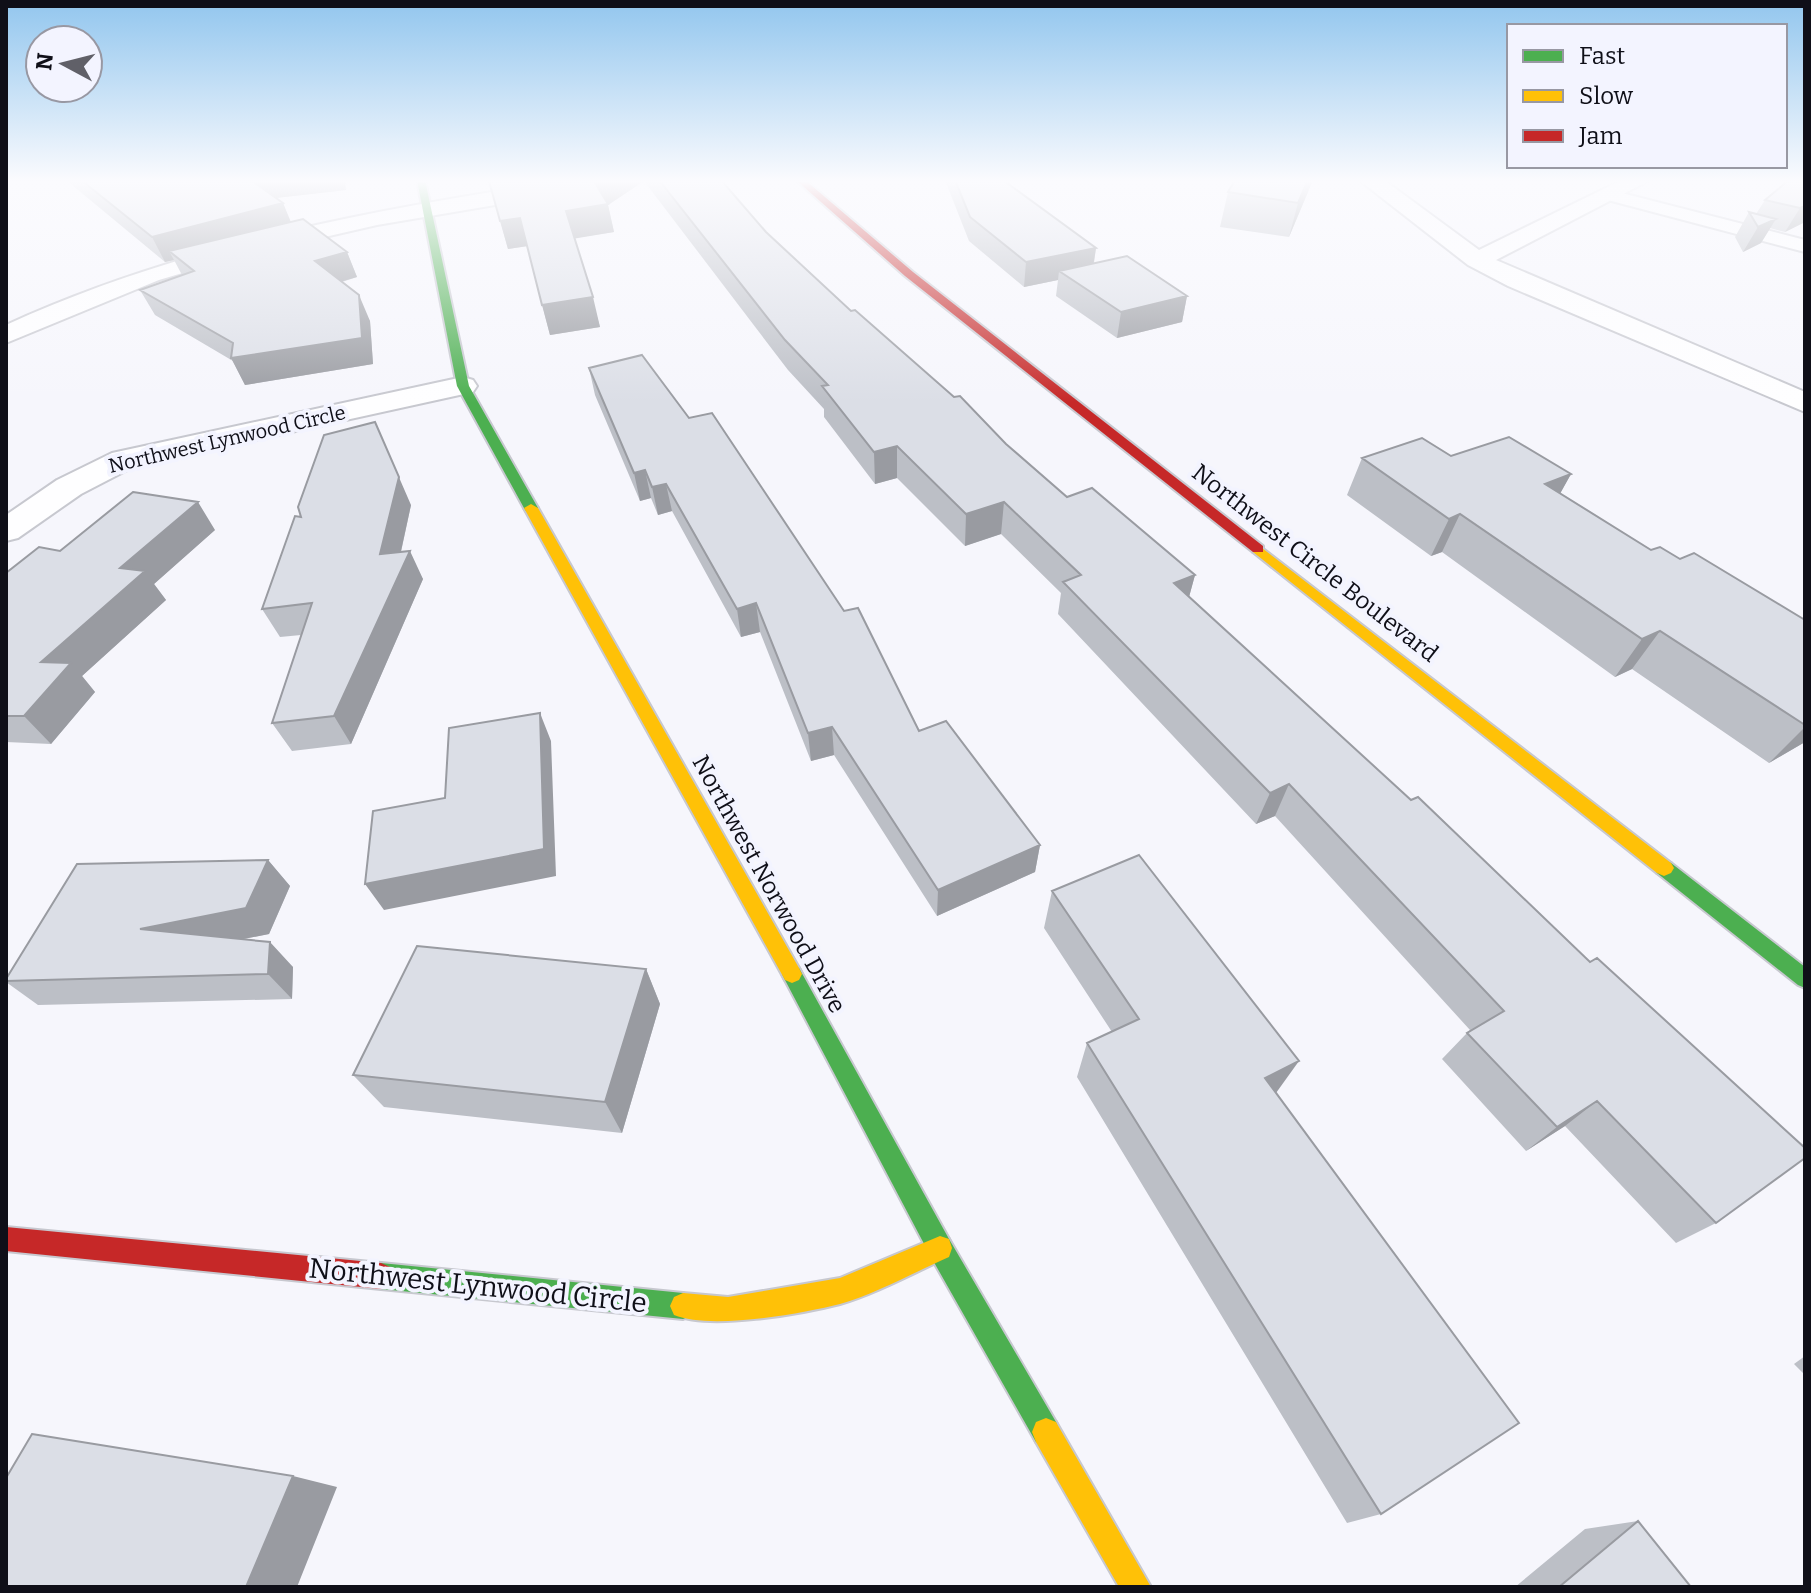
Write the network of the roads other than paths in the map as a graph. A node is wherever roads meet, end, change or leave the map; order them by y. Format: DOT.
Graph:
graph roads {
  1 [pos="214,254"];
  2 [pos="436,254"];
  3 [pos="886,254"];
  4 [pos="1469,254"];
  5 [pos="1489,254"];
  6 [pos="1477,260"];
  7 [pos="6,335"];
  8 [pos="463,386"];
  9 [pos="1805,403"];
  10 [pos="6,531"];
  11 [pos="1805,979"];
  12 [pos="6,1239"];
  13 [pos="940,1248"];
  14 [pos="1136,1587"];
  1 -- 7 [label="street"];
  2 -- 8 [label="street, Northwest Norwood Drive"];
  3 -- 11 [label="street, Northwest Circle Boulevard"];
  4 -- 6 [label="street"];
  5 -- 6 [label="street"];
  6 -- 9 [label="street"];
  8 -- 10 [label="street, Northwest Lynwood Circle"];
  8 -- 13 [label="street, Northwest Norwood Drive"];
  12 -- 13 [label="street, Northwest Lynwood Circle"];
  13 -- 14 [label="street, Northwest Norwood Drive"];
}
